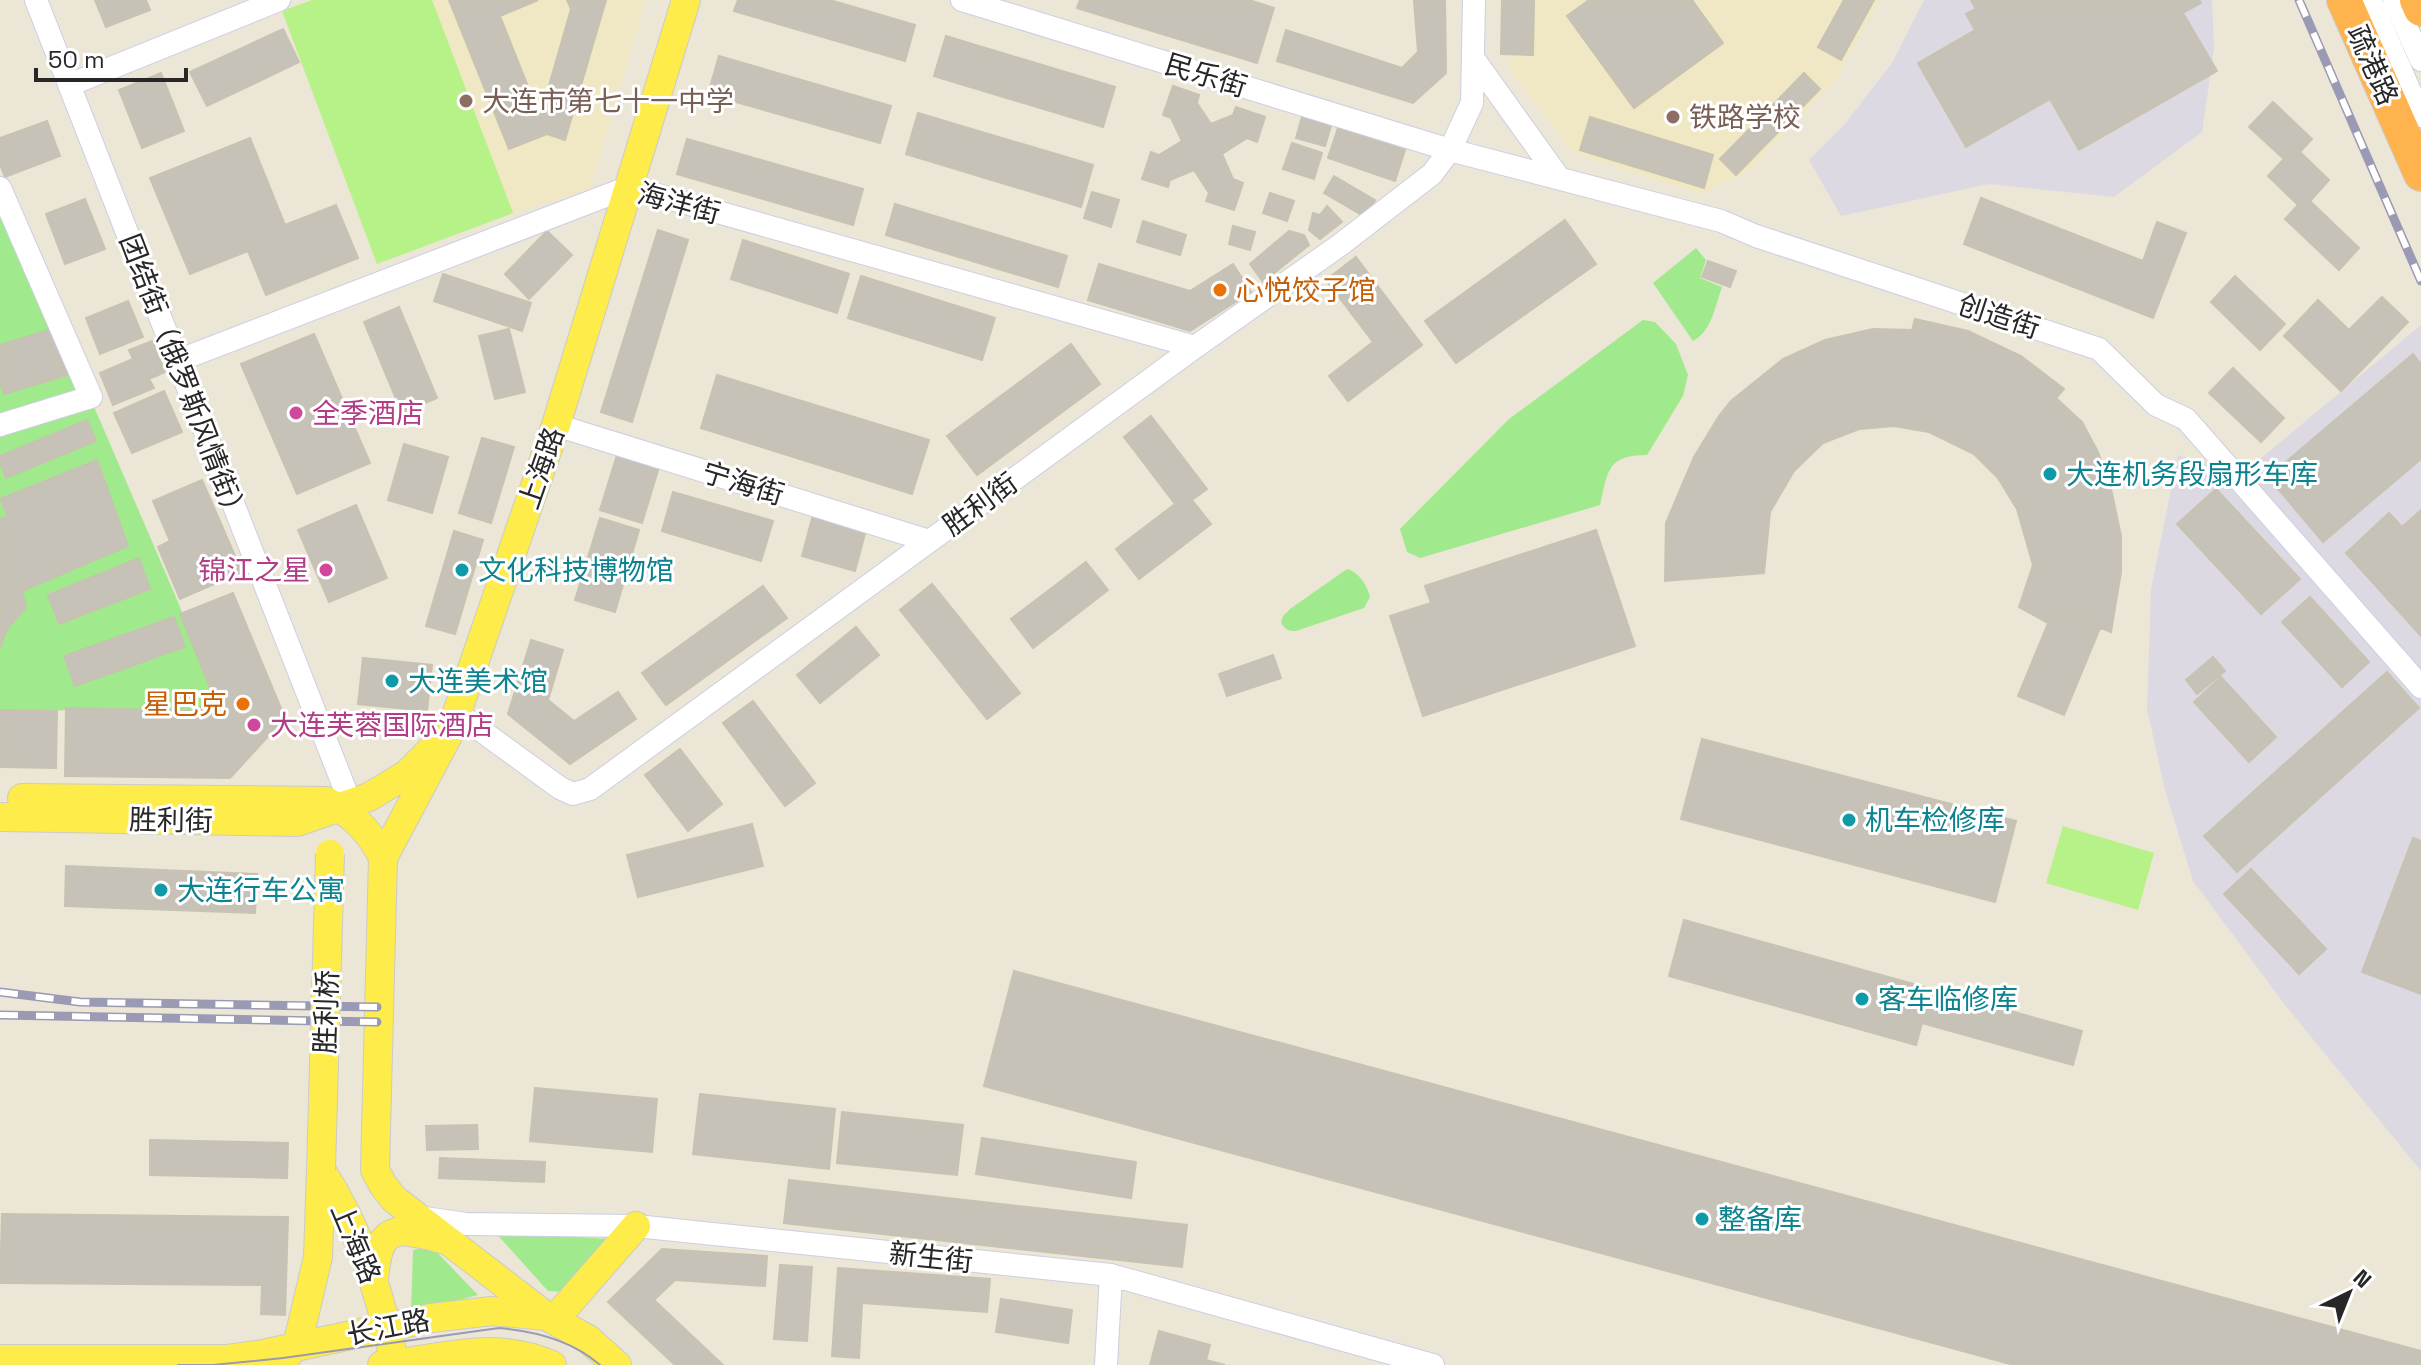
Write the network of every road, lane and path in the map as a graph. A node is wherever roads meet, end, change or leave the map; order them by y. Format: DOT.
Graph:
graph roads {
  1 [pos="36,0"];
  2 [pos="279,0"];
  3 [pos="686,0"];
  4 [pos="962,0"];
  5 [pos="1474,0"];
  6 [pos="2344,0"];
  7 [pos="2370,0"];
  8 [pos="2394,0"];
  9 [pos="2417,0"];
  10 [pos="2421,9"];
  11 [pos="1473,58"];
  12 [pos="2421,60"];
  13 [pos="69,85"];
  14 [pos="2421,116"];
  15 [pos="1450,150"];
  16 [pos="2421,174"];
  17 [pos="1559,178"];
  18 [pos="629,187"];
  19 [pos="0,188"];
  20 [pos="1195,347"];
  21 [pos="177,361"];
  22 [pos="0,425"];
  23 [pos="556,425"];
  24 [pos="929,541"];
  25 [pos="2421,687"];
  26 [pos="454,721"];
  27 [pos="0,798"];
  28 [pos="344,805"];
  29 [pos="0,817"];
  30 [pos="297,822"];
  31 [pos="383,858"];
  32 [pos="321,1170"];
  33 [pos="418,1217"];
  34 [pos="636,1226"];
  35 [pos="468,1254"];
  36 [pos="1111,1275"];
  37 [pos="374,1280"];
  38 [pos="550,1318"];
  39 [pos="387,1327"];
  40 [pos="287,1356"];
  41 [pos="0,1359"];
  42 [pos="390,1365"];
  43 [pos="552,1365"];
  44 [pos="617,1365"];
  45 [pos="1106,1365"];
  46 [pos="1433,1365"];
  1 -- 13 [label="street, 团结街（俄罗斯风情街）"];
  2 -- 13 [label="street"];
  3 -- 18 [label="main road, 上海路"];
  4 -- 15 [label="street, 民乐街"];
  5 -- 11 [label="street"];
  6 -- 16 [label="highway, 疏港路"];
  7 -- 14 [label="street"];
  8 -- 12 [label="street"];
  9 -- 10 [label="highway"];
  11 -- 15 [label="street, 胜利街"];
  11 -- 17 [label="street"];
  13 -- 21 [label="street, 团结街（俄罗斯风情街）"];
  15 -- 17 [label="street, 创造街"];
  15 -- 20 [label="street, 胜利街"];
  17 -- 25 [label="street, 创造街"];
  18 -- 20 [label="street, 海洋街"];
  18 -- 21 [label="street, 海洋街"];
  18 -- 23 [label="main road, 上海路"];
  19 -- 22 [label="street"];
  20 -- 24 [label="street, 胜利街"];
  21 -- 28 [label="street, 团结街（俄罗斯风情街）"];
  23 -- 24 [label="street, 宁海街"];
  23 -- 26 [label="main road, 上海路"];
  24 -- 26 [label="street, 胜利街"];
  26 -- 28 [label="main road"];
  26 -- 31 [label="main road, 上海路"];
  27 -- 28 [label="main road, 胜利街"];
  28 -- 30 [label="main road, 胜利街"];
  28 -- 31 [label="main road"];
  29 -- 30 [label="main road, 胜利街"];
  30 -- 32 [label="main road, 胜利桥, bridge"];
  31 -- 33 [label="main road, 胜利桥"];
  32 -- 37 [label="main road, 上海路"];
  32 -- 40 [label="main road, 胜利桥"];
  33 -- 34 [label="street, 新生街"];
  33 -- 35 [label="main road"];
  34 -- 36 [label="street, 新生街"];
  34 -- 38 [label="main road"];
  35 -- 37 [label="main road"];
  35 -- 38 [label="main road"];
  36 -- 45 [label="street"];
  36 -- 46 [label="street, 新生街"];
  37 -- 39 [label="main road, 上海路"];
  38 -- 39 [label="main road, 长江路"];
  38 -- 44 [label="main road, 长江路"];
  39 -- 40 [label="main road, 长江路"];
  39 -- 42 [label="main road, 上海路"];
  40 -- 41 [label="main road, 长江路"];
  42 -- 43 [label="main road, 长江路"];
}
